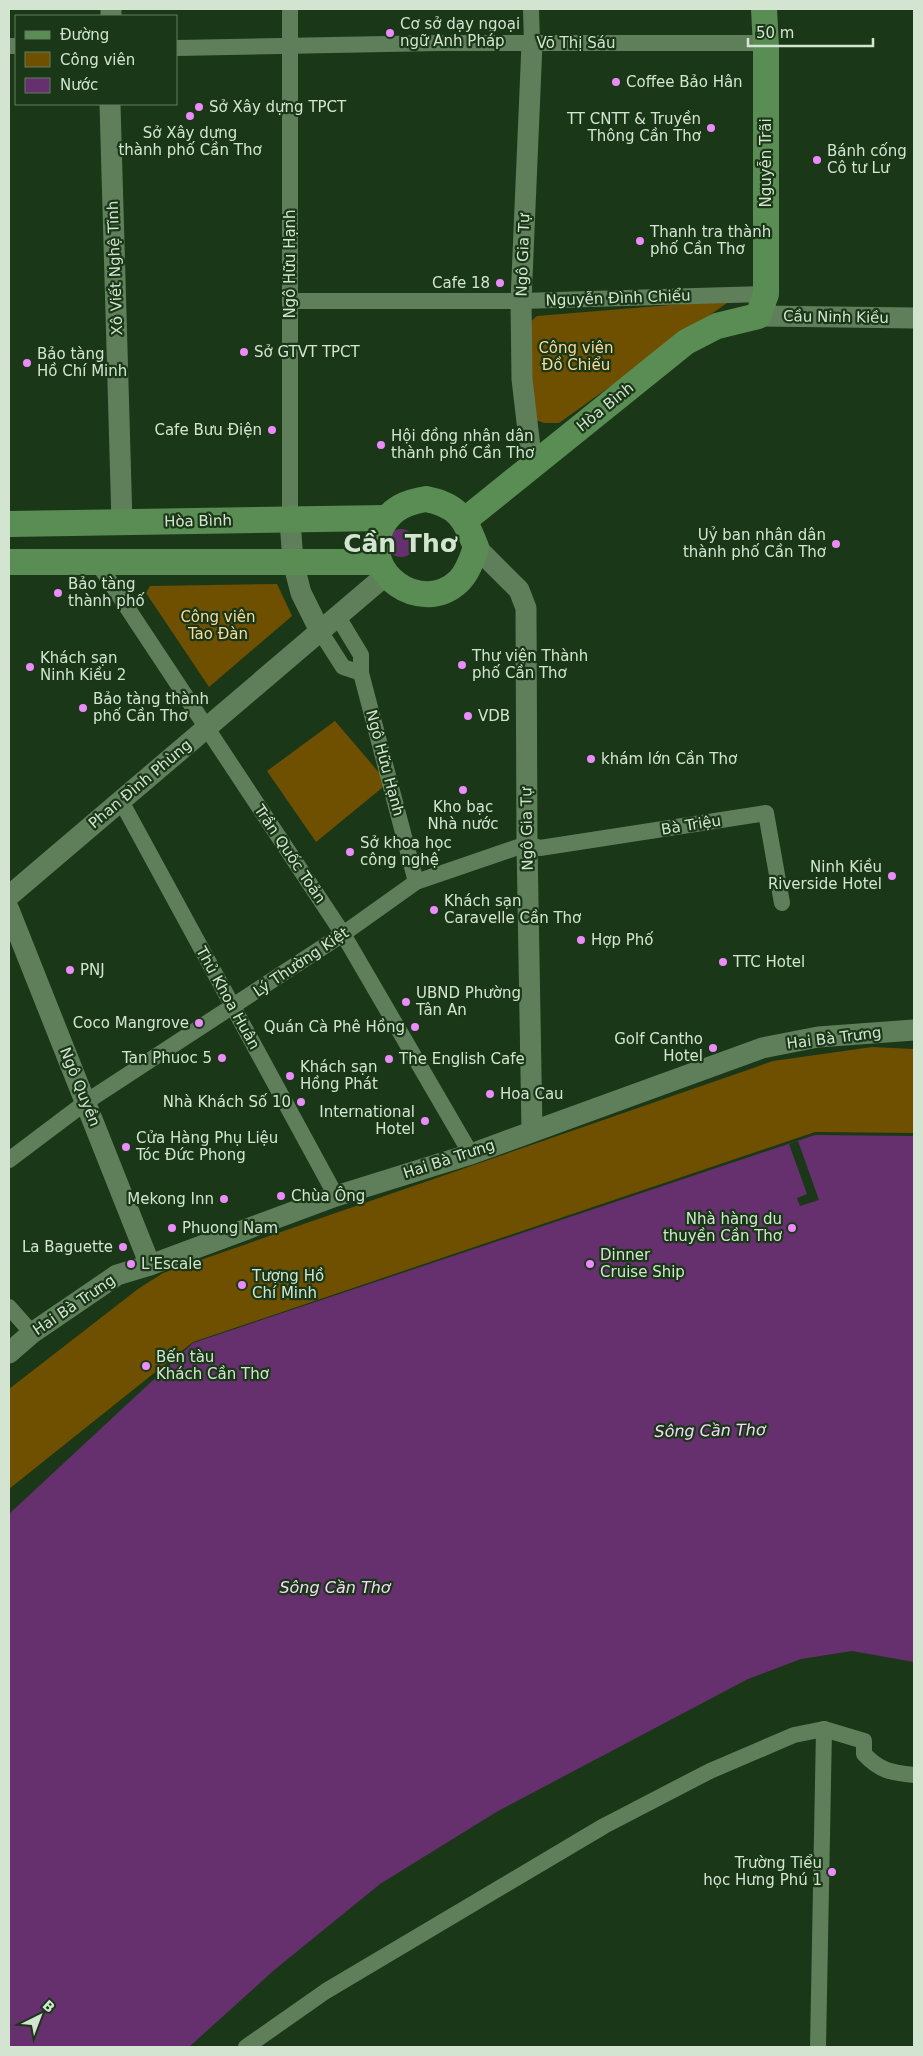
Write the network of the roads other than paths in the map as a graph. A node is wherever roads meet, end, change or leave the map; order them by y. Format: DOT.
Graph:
graph roads {
  1 [pos="290,9"];
  2 [pos="531,9"];
  3 [pos="764,9"];
  4 [pos="766,43"];
  5 [pos="290,44"];
  6 [pos="532,44"];
  7 [pos="178,48"];
  8 [pos="110,105"];
  9 [pos="290,301"];
  10 [pos="521,301"];
  11 [pos="762,305"];
  12 [pos="914,318"];
  13 [pos="532,465"];
  14 [pos="386,518"];
  15 [pos="290,520"];
  16 [pos="465,520"];
  17 [pos="122,523"];
  18 [pos="9,524"];
  19 [pos="476,547"];
  20 [pos="9,562"];
  21 [pos="98,562"];
  22 [pos="293,562"];
  23 [pos="383,569"];
  24 [pos="338,617"];
  25 [pos="320,632"];
  26 [pos="361,672"];
  27 [pos="206,728"];
  28 [pos="121,801"];
  29 [pos="527,844"];
  30 [pos="416,882"];
  31 [pos="9,896"];
  32 [pos="782,903"];
  33 [pos="9,910"];
  34 [pos="343,934"];
  35 [pos="233,1007"];
  36 [pos="914,1030"];
  37 [pos="86,1102"];
  38 [pos="532,1131"];
  39 [pos="471,1154"];
  40 [pos="9,1160"];
  41 [pos="336,1196"];
  42 [pos="150,1265"];
  43 [pos="9,1307"];
  44 [pos="32,1333"];
  45 [pos="9,1353"];
  46 [pos="824,1729"];
  47 [pos="914,1775"];
  48 [pos="246,2047"];
  49 [pos="818,2047"];
  1 -- 5 [label="street, Ngô Hữu Hạnh"];
  2 -- 6 [label="street"];
  3 -- 4 [label="main road, Nguyễn Trãi"];
  4 -- 6 [label="street, Võ Thị Sáu"];
  4 -- 11 [label="main road, Nguyễn Trãi"];
  5 -- 6 [label="street, Võ Thị Sáu"];
  5 -- 7 [label="street, Võ Thị Sáu"];
  5 -- 9 [label="street, Ngô Hữu Hạnh"];
  6 -- 10 [label="street, Ngô Gia Tự"];
  8 -- 17 [label="street, Xô Viết Nghệ Tĩnh"];
  9 -- 10 [label="street, Nguyễn Đình Chiểu"];
  9 -- 15 [label="street, Ngô Hữu Hạnh"];
  10 -- 11 [label="street, Nguyễn Đình Chiểu"];
  10 -- 13 [label="street, Ngô Gia Tự"];
  11 -- 12 [label="street, Cầu Ninh Kiều"];
  11 -- 13 [label="main road, Hòa Bình"];
  13 -- 16 [label="main road, Hòa Bình"];
  14 -- 15 [label="main road, Hòa Bình"];
  14 -- 16 [label="main road"];
  14 -- 23 [label="main road"];
  15 -- 17 [label="main road, Hòa Bình"];
  15 -- 22 [label="street"];
  16 -- 19 [label="main road"];
  17 -- 18 [label="main road, Hòa Bình"];
  19 -- 23 [label="main road"];
  19 -- 29 [label="street, Ngô Gia Tự"];
  20 -- 21 [label="main road"];
  21 -- 22 [label="main road"];
  21 -- 27 [label="street, Trần Quốc Toản"];
  22 -- 23 [label="main road"];
  22 -- 25 [label="street"];
  23 -- 24 [label="street, Phan Đình Phùng"];
  24 -- 25 [label="street, Phan Đình Phùng"];
  24 -- 26 [label="street, Ngô Hữu Hạnh"];
  25 -- 26 [label="street"];
  25 -- 27 [label="street, Phan Đình Phùng"];
  26 -- 30 [label="street, Ngô Hữu Hạnh"];
  27 -- 28 [label="street, Phan Đình Phùng"];
  27 -- 34 [label="street, Trần Quốc Toản"];
  28 -- 31 [label="street, Phan Đình Phùng"];
  28 -- 35 [label="street, Thủ Khoa Huân"];
  29 -- 30 [label="street, Lý Thường Kiệt"];
  29 -- 32 [label="street, Bà Triệu"];
  29 -- 38 [label="street, Ngô Gia Tự"];
  30 -- 34 [label="street, Lý Thường Kiệt"];
  33 -- 37 [label="street, Ngô Quyền"];
  34 -- 35 [label="street, Lý Thường Kiệt"];
  34 -- 39 [label="street, Trần Quốc Toản"];
  35 -- 37 [label="street, Lý Thường Kiệt"];
  35 -- 41 [label="street, Thủ Khoa Huân"];
  36 -- 38 [label="street, Hai Bà Trưng"];
  37 -- 40 [label="street, Lý Thường Kiệt"];
  37 -- 42 [label="street, Ngô Quyền"];
  38 -- 39 [label="street, Hai Bà Trưng"];
  39 -- 41 [label="street, Hai Bà Trưng"];
  41 -- 42 [label="street, Hai Bà Trưng"];
  42 -- 44 [label="street, Hai Bà Trưng"];
  43 -- 44 [label="street"];
  44 -- 45 [label="street, Hai Bà Trưng"];
  46 -- 47 [label="street"];
  46 -- 48 [label="street"];
  46 -- 49 [label="street"];
}
